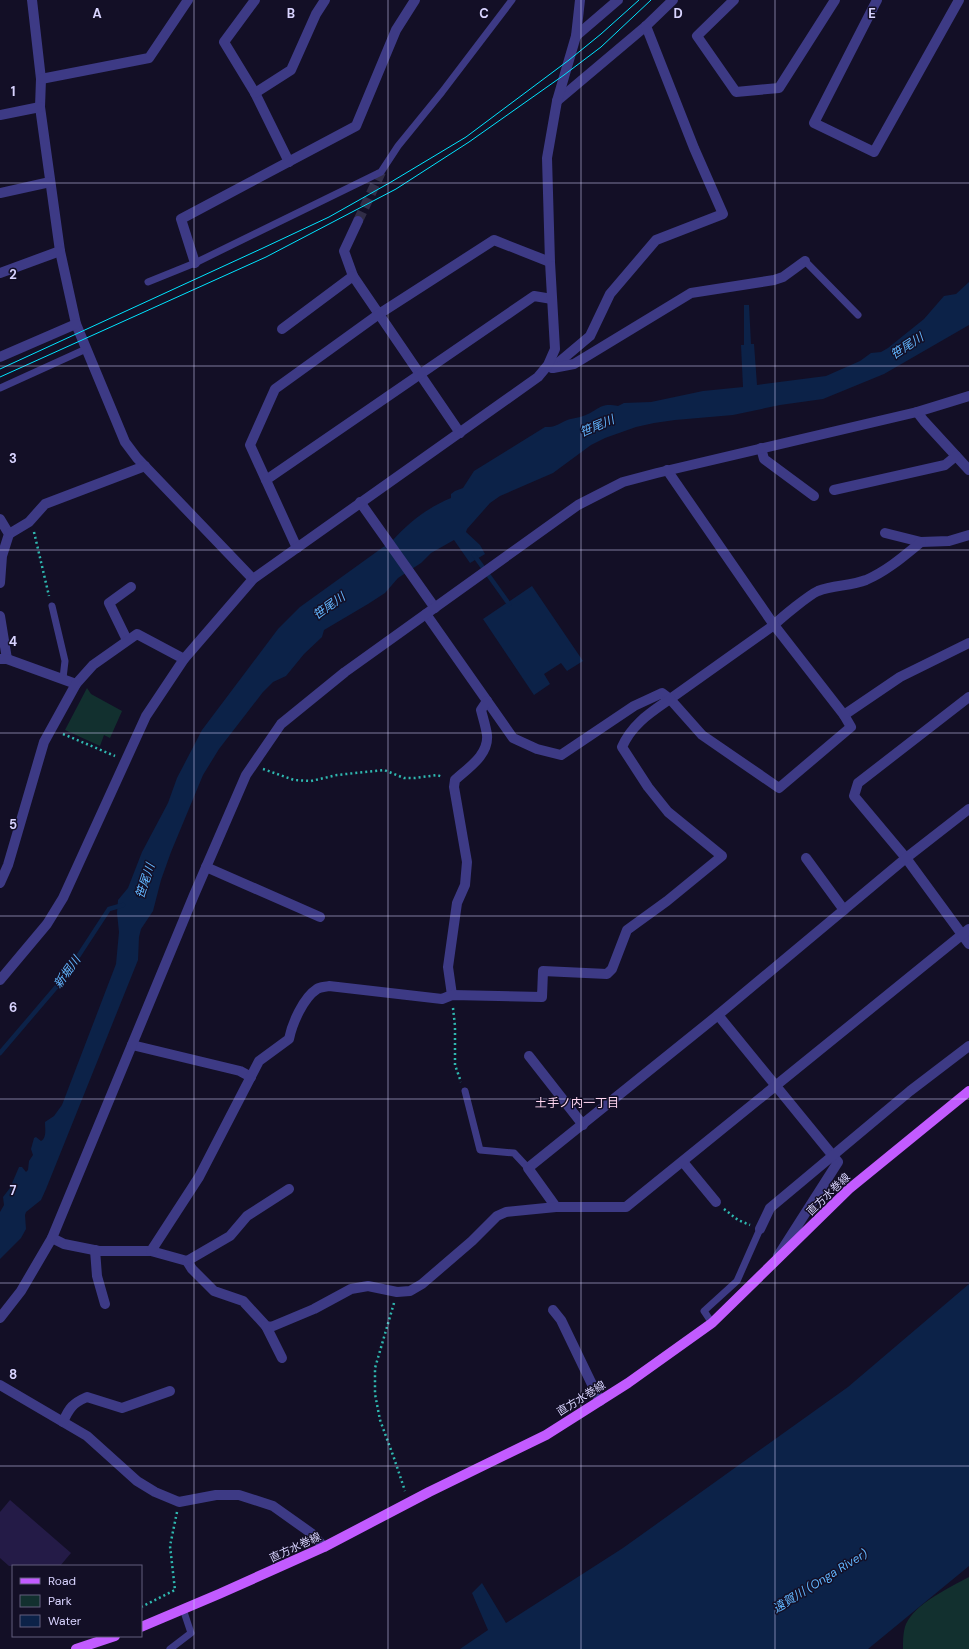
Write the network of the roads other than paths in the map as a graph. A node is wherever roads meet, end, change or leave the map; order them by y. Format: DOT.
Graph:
graph roads {
  1 [pos="32,0"];
  2 [pos="188,0"];
  3 [pos="255,0"];
  4 [pos="325,0"];
  5 [pos="415,0"];
  6 [pos="512,0"];
  7 [pos="580,0"];
  8 [pos="618,0"];
  9 [pos="673,0"];
  10 [pos="734,0"];
  11 [pos="835,0"];
  12 [pos="877,0"];
  13 [pos="959,0"];
  14 [pos="646,26"];
  15 [pos="576,36"];
  16 [pos="41,79"];
  17 [pos="255,93"];
  18 [pos="557,101"];
  19 [pos="40,107"];
  20 [pos="0,115"];
  21 [pos="289,162"];
  22 [pos="50,182"];
  23 [pos="0,192"];
  24 [pos="358,221"];
  25 [pos="60,251"];
  26 [pos="805,261"];
  27 [pos="550,262"];
  28 [pos="195,263"];
  29 [pos="0,273"];
  30 [pos="353,276"];
  31 [pos="148,282"];
  32 [pos="552,299"];
  33 [pos="379,314"];
  34 [pos="858,315"];
  35 [pos="76,324"];
  36 [pos="282,329"];
  37 [pos="86,349"];
  38 [pos="0,357"];
  39 [pos="552,368"];
  40 [pos="420,374"];
  41 [pos="538,377"];
  42 [pos="0,388"];
  43 [pos="969,396"];
  44 [pos="917,412"];
  45 [pos="460,433"];
  46 [pos="761,448"];
  47 [pos="956,456"];
  48 [pos="145,466"];
  49 [pos="667,470"];
  50 [pos="969,470"];
  51 [pos="266,480"];
  52 [pos="834,490"];
  53 [pos="814,496"];
  54 [pos="360,502"];
  55 [pos="0,519"];
  56 [pos="885,533"];
  57 [pos="969,535"];
  58 [pos="5,540"];
  59 [pos="921,542"];
  60 [pos="297,548"];
  61 [pos="253,579"];
  62 [pos="0,583"];
  63 [pos="131,587"];
  64 [pos="52,606"];
  65 [pos="435,608"];
  66 [pos="426,614"];
  67 [pos="0,616"];
  68 [pos="774,625"];
  69 [pos="127,640"];
  70 [pos="969,643"];
  71 [pos="3,659"];
  72 [pos="184,659"];
  73 [pos="62,678"];
  74 [pos="76,684"];
  75 [pos="969,697"];
  76 [pos="670,699"];
  77 [pos="487,701"];
  78 [pos="844,715"];
  79 [pos="969,809"];
  80 [pos="806,858"];
  81 [pos="906,858"];
  82 [pos="206,867"];
  83 [pos="0,883"];
  84 [pos="844,910"];
  85 [pos="320,917"];
  86 [pos="965,932"];
  87 [pos="969,944"];
  88 [pos="0,980"];
  89 [pos="452,995"];
  90 [pos="718,1015"];
  91 [pos="132,1045"];
  92 [pos="969,1046"];
  93 [pos="529,1056"];
  94 [pos="251,1077"];
  95 [pos="776,1085"];
  96 [pos="969,1091"];
  97 [pos="465,1092"];
  98 [pos="583,1125"];
  99 [pos="833,1155"];
  100 [pos="683,1162"];
  101 [pos="528,1168"];
  102 [pos="289,1189"];
  103 [pos="716,1202"];
  104 [pos="556,1207"];
  105 [pos="760,1229"];
  106 [pos="52,1238"];
  107 [pos="96,1250"];
  108 [pos="151,1251"];
  109 [pos="187,1261"];
  110 [pos="770,1268"];
  111 [pos="105,1304"];
  112 [pos="553,1310"];
  113 [pos="0,1318"];
  114 [pos="712,1324"];
  115 [pos="266,1326"];
  116 [pos="282,1358"];
  117 [pos="0,1385"];
  118 [pos="170,1391"];
  119 [pos="600,1401"];
  120 [pos="63,1422"];
  121 [pos="324,1547"];
  122 [pos="183,1609"];
  123 [pos="142,1627"];
  124 [pos="112,1637"];
  125 [pos="76,1649"];
  126 [pos="170,1649"];
  1 -- 16 [label="street"];
  2 -- 16 [label="street"];
  3 -- 17 [label="street"];
  4 -- 17 [label="street"];
  5 -- 21 [label="street"];
  6 -- 28 [label="lane"];
  7 -- 15 [label="street"];
  8 -- 15 [label="street"];
  9 -- 14 [label="street"];
  10 -- 11 [label="street"];
  12 -- 13 [label="street"];
  14 -- 18 [label="street"];
  14 -- 39 [label="street"];
  15 -- 18 [label="street"];
  16 -- 19 [label="street"];
  17 -- 21 [label="street"];
  18 -- 27 [label="street"];
  19 -- 20 [label="street"];
  19 -- 22 [label="street"];
  21 -- 28 [label="street"];
  22 -- 23 [label="street"];
  22 -- 25 [label="street"];
  24 -- 30 [label="street"];
  25 -- 29 [label="street"];
  25 -- 35 [label="street"];
  26 -- 34 [label="lane"];
  26 -- 39 [label="street"];
  27 -- 32 [label="street"];
  27 -- 33 [label="street"];
  28 -- 31 [label="lane"];
  30 -- 33 [label="street"];
  30 -- 36 [label="street"];
  32 -- 40 [label="street"];
  32 -- 41 [label="street"];
  33 -- 40 [label="street"];
  33 -- 51 [label="street"];
  35 -- 37 [label="street"];
  35 -- 38 [label="street"];
  37 -- 42 [label="lane"];
  37 -- 48 [label="street"];
  39 -- 41 [label="street"];
  40 -- 45 [label="street"];
  40 -- 51 [label="street"];
  41 -- 45 [label="street"];
  43 -- 44 [label="street"];
  44 -- 46 [label="street"];
  44 -- 47 [label="street"];
  45 -- 54 [label="street"];
  46 -- 49 [label="street"];
  46 -- 53 [label="street"];
  47 -- 50 [label="street"];
  47 -- 52 [label="street"];
  48 -- 58 [label="street"];
  48 -- 61 [label="street"];
  49 -- 65 [label="street"];
  49 -- 68 [label="street"];
  51 -- 60 [label="street"];
  54 -- 60 [label="street"];
  54 -- 65 [label="street"];
  55 -- 58 [label="street"];
  56 -- 59 [label="street"];
  57 -- 59 [label="street"];
  58 -- 62 [label="street"];
  59 -- 68 [label="street"];
  60 -- 61 [label="street"];
  61 -- 72 [label="street"];
  63 -- 69 [label="street"];
  64 -- 73 [label="lane"];
  65 -- 66 [label="street"];
  66 -- 77 [label="street"];
  66 -- 82 [label="street"];
  67 -- 71 [label="street"];
  68 -- 76 [label="street"];
  68 -- 78 [label="street"];
  69 -- 72 [label="street"];
  69 -- 74 [label="street"];
  70 -- 78 [label="street"];
  71 -- 73 [label="street"];
  72 -- 88 [label="street"];
  73 -- 74 [label="street"];
  74 -- 83 [label="street"];
  75 -- 81 [label="street"];
  76 -- 77 [label="street"];
  76 -- 78 [label="street"];
  76 -- 89 [label="street"];
  77 -- 89 [label="street"];
  79 -- 81 [label="street"];
  80 -- 84 [label="street"];
  81 -- 84 [label="street"];
  81 -- 86 [label="street"];
  82 -- 85 [label="street"];
  82 -- 91 [label="street"];
  84 -- 90 [label="street"];
  86 -- 87 [label="street"];
  86 -- 95 [label="street"];
  89 -- 94 [label="street"];
  90 -- 95 [label="street"];
  90 -- 98 [label="street"];
  91 -- 94 [label="street"];
  91 -- 106 [label="street"];
  92 -- 99 [label="street"];
  93 -- 98 [label="street"];
  94 -- 108 [label="street"];
  95 -- 99 [label="street"];
  95 -- 100 [label="street"];
  96 -- 110 [label="main road, 直方水巻線"];
  97 -- 101 [label="lane"];
  98 -- 101 [label="street"];
  99 -- 105 [label="street"];
  99 -- 110 [label="street"];
  100 -- 103 [label="street"];
  100 -- 104 [label="street"];
  101 -- 104 [label="street"];
  102 -- 109 [label="street"];
  104 -- 115 [label="street"];
  105 -- 114 [label="lane"];
  106 -- 107 [label="street"];
  106 -- 113 [label="street"];
  107 -- 108 [label="street"];
  107 -- 111 [label="street"];
  108 -- 109 [label="street"];
  109 -- 115 [label="street"];
  110 -- 114 [label="main road, 直方水巻線"];
  112 -- 119 [label="street"];
  114 -- 119 [label="main road, 直方水巻線"];
  115 -- 116 [label="street"];
  117 -- 120 [label="street"];
  118 -- 120 [label="street"];
  119 -- 121 [label="main road, 直方水巻線"];
  120 -- 121 [label="street"];
  121 -- 122 [label="main road, 直方水巻線"];
  122 -- 123 [label="main road, 直方水巻線"];
  122 -- 126 [label="lane"];
  124 -- 125 [label="main road"];
}
